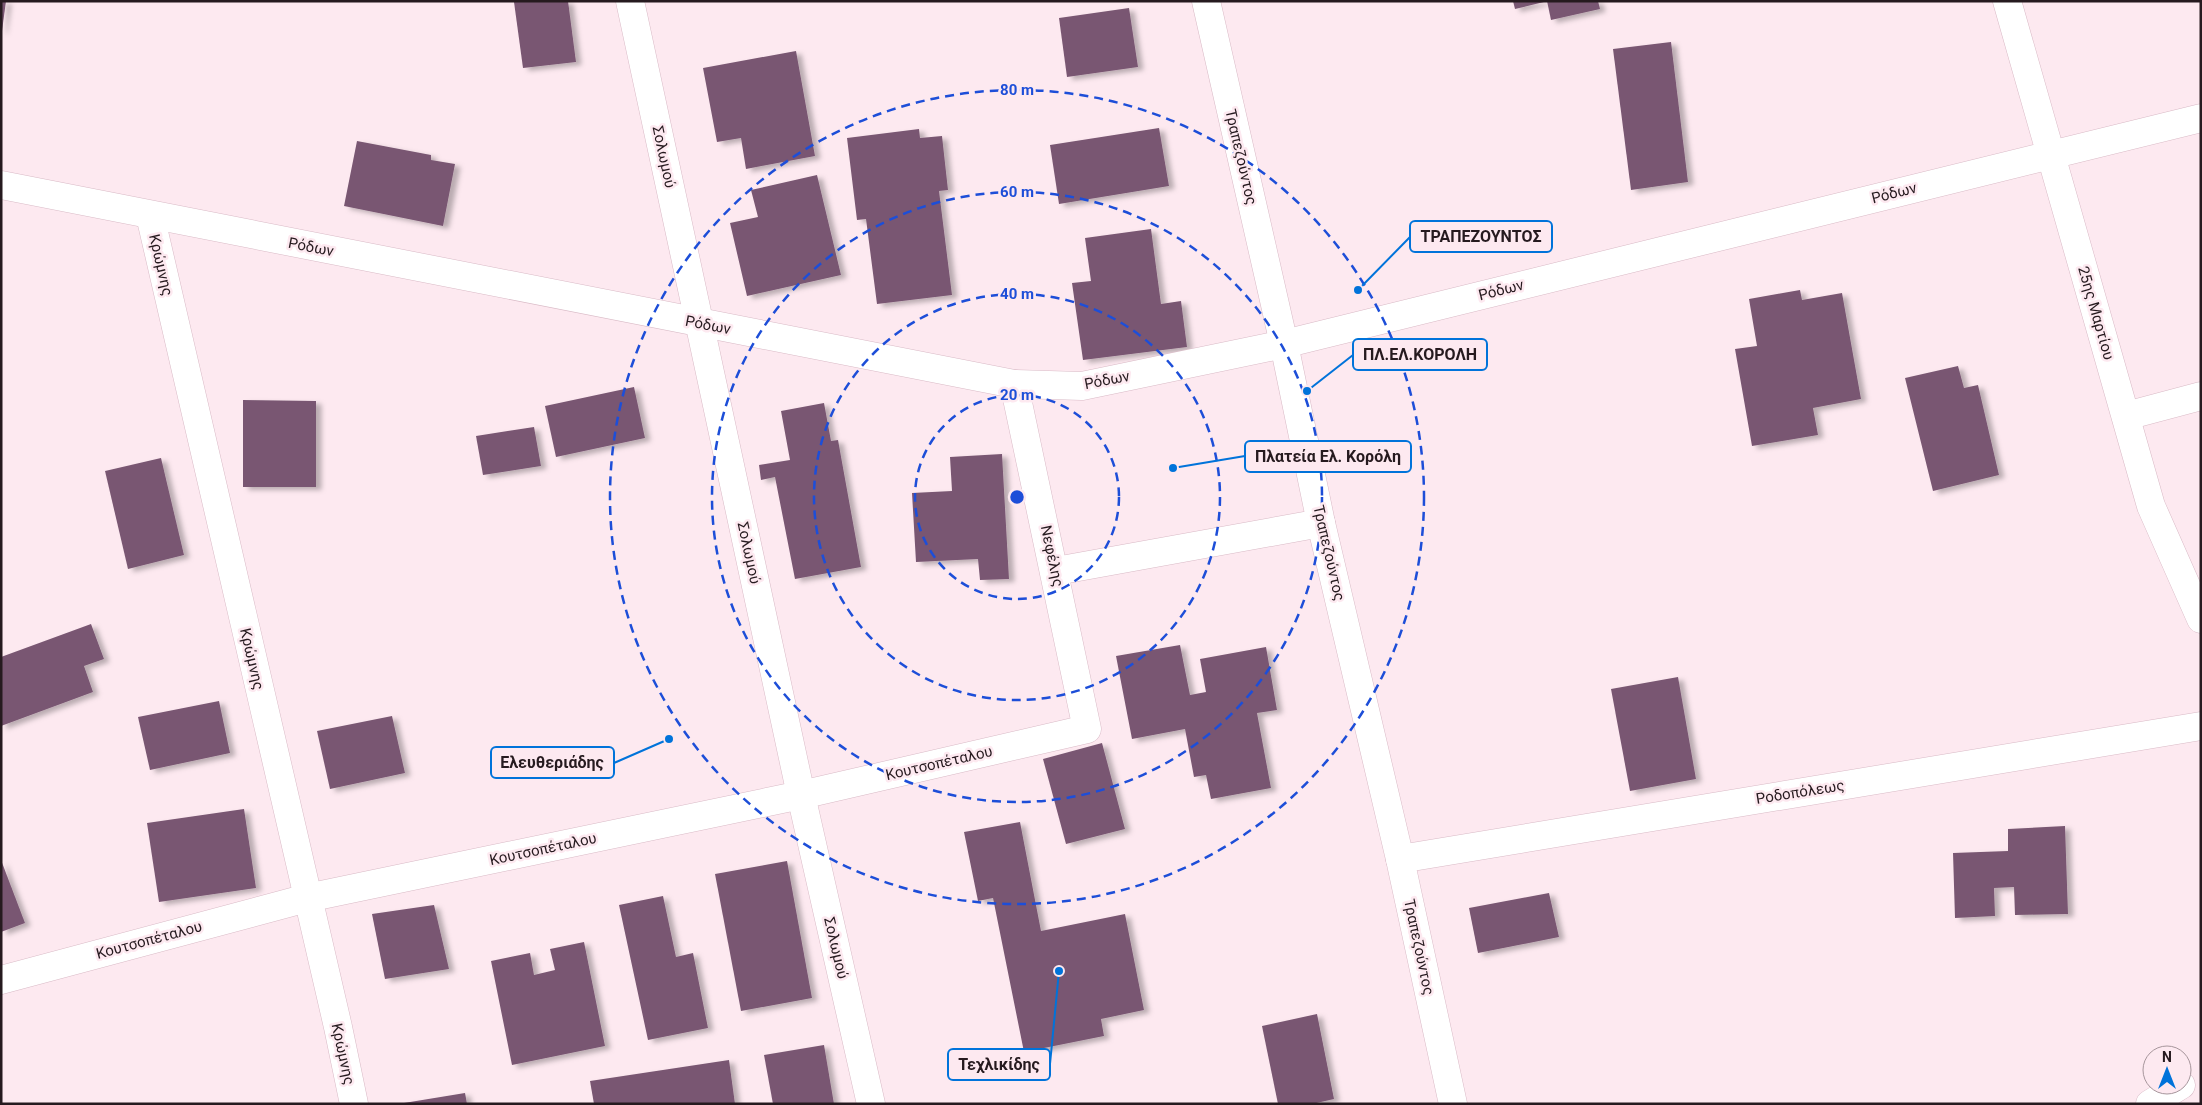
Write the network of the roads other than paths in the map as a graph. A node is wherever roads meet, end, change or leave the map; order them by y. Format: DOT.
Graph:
graph roads {
  1 [pos="630,1"];
  2 [pos="1206,1"];
  3 [pos="2007,1"];
  4 [pos="2201,118"];
  5 [pos="2051,154"];
  6 [pos="1,185"];
  7 [pos="150,215"];
  8 [pos="700,323"];
  9 [pos="1284,344"];
  10 [pos="1014,384"];
  11 [pos="2201,396"];
  12 [pos="2126,416"];
  13 [pos="1322,523"];
  14 [pos="1056,571"];
  15 [pos="2201,619"];
  16 [pos="2201,726"];
  17 [pos="1088,729"];
  18 [pos="801,795"];
  19 [pos="1400,859"];
  20 [pos="306,898"];
  21 [pos="1,980"];
  22 [pos="2166,1095"];
  23 [pos="354,1104"];
  24 [pos="871,1104"];
  25 [pos="1453,1104"];
  26 [pos="2150,1104"];
  1 -- 8 [label="street, Σολωμού"];
  2 -- 9 [label="street, Τραπεζούντος"];
  3 -- 5 [label="street, 25ης Μαρτίου"];
  4 -- 5 [label="street, Ρόδων"];
  5 -- 9 [label="street, Ρόδων"];
  5 -- 12 [label="street, 25ης Μαρτίου"];
  6 -- 7 [label="street, Ρόδων"];
  7 -- 8 [label="street, Ρόδων"];
  7 -- 20 [label="street, Κρώμνης"];
  8 -- 10 [label="street, Ρόδων"];
  8 -- 18 [label="street, Σολωμού"];
  9 -- 10 [label="street, Ρόδων"];
  9 -- 13 [label="street, Τραπεζούντος"];
  10 -- 14 [label="street, Νεφέλης"];
  11 -- 12 [label="street"];
  12 -- 15 [label="street, 25ης Μαρτίου"];
  13 -- 14 [label="street"];
  13 -- 19 [label="street, Τραπεζούντος"];
  14 -- 17 [label="street, Νεφέλης"];
  16 -- 19 [label="street, Ροδοπόλεως"];
  17 -- 18 [label="street, Κουτσοπέταλου"];
  18 -- 20 [label="street, Κουτσοπέταλου"];
  18 -- 24 [label="street, Σολωμού"];
  19 -- 25 [label="street, Τραπεζούντος"];
  20 -- 21 [label="street, Κουτσοπέταλου"];
  20 -- 23 [label="street, Κρώμνης"];
  22 -- 26 [label="street"];
}
